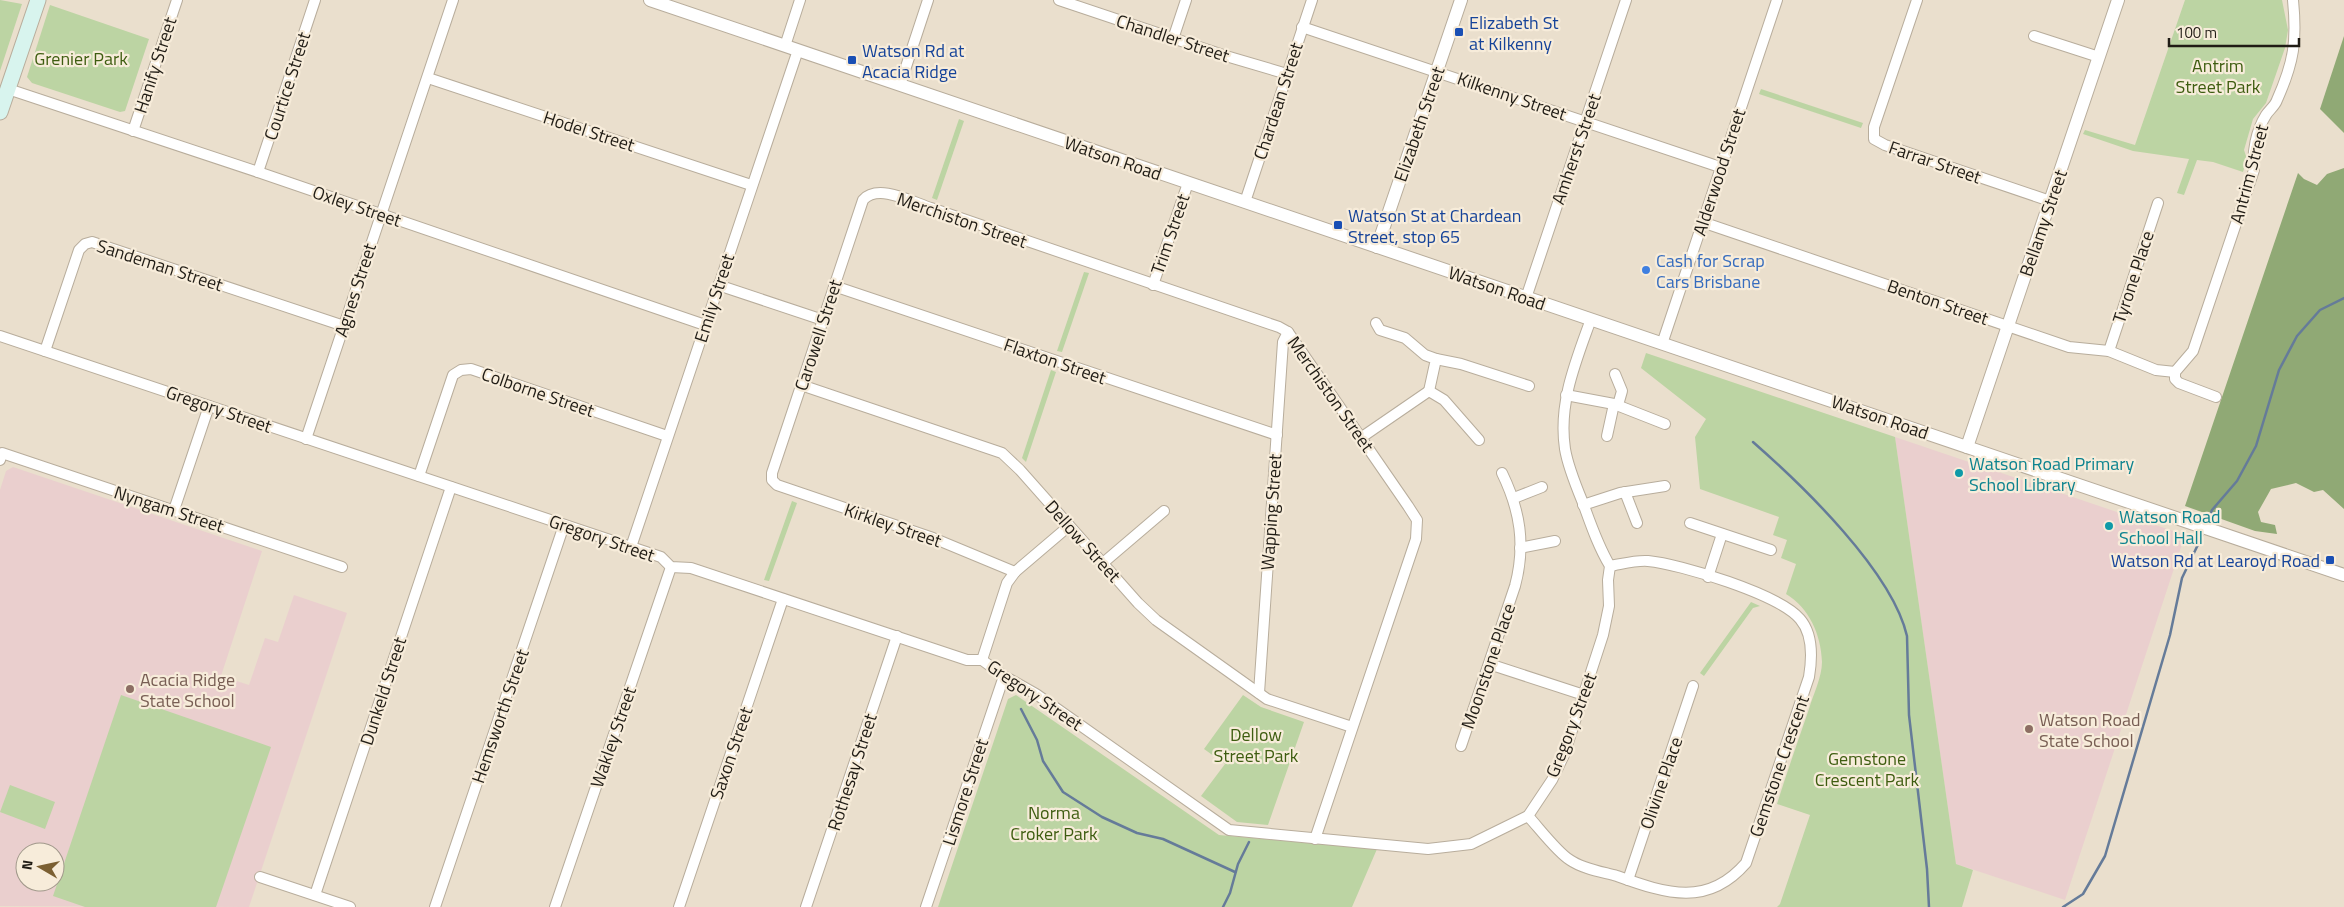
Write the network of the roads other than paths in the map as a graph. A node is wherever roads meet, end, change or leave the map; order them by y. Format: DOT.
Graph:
graph roads {
  1 [pos="38,0"];
  2 [pos="177,0"];
  3 [pos="315,0"];
  4 [pos="453,0"];
  5 [pos="650,0"];
  6 [pos="800,0"];
  7 [pos="928,0"];
  8 [pos="1059,0"];
  9 [pos="1186,0"];
  10 [pos="1312,0"];
  11 [pos="1461,0"];
  12 [pos="1626,0"];
  13 [pos="1777,0"];
  14 [pos="1917,0"];
  15 [pos="2118,0"];
  16 [pos="2292,0"];
  17 [pos="672,3"];
  18 [pos="1302,27"];
  19 [pos="2034,36"];
  20 [pos="1173,39"];
  21 [pos="785,46"];
  22 [pos="798,50"];
  23 [pos="2099,57"];
  24 [pos="1437,71"];
  25 [pos="1287,74"];
  26 [pos="428,78"];
  27 [pos="900,85"];
  28 [pos="8,89"];
  29 [pos="0,112"];
  30 [pos="1585,121"];
  31 [pos="133,131"];
  32 [pos="1720,167"];
  33 [pos="258,172"];
  34 [pos="1188,183"];
  35 [pos="751,185"];
  36 [pos="868,193"];
  37 [pos="2050,201"];
  38 [pos="1245,202"];
  39 [pos="2158,203"];
  40 [pos="381,214"];
  41 [pos="1702,222"];
  42 [pos="1377,247"];
  43 [pos="718,285"];
  44 [pos="1153,285"];
  45 [pos="834,286"];
  46 [pos="1526,298"];
  47 [pos="1591,319"];
  48 [pos="823,320"];
  49 [pos="1376,323"];
  50 [pos="705,325"];
  51 [pos="344,326"];
  52 [pos="2008,326"];
  53 [pos="1288,332"];
  54 [pos="0,336"];
  55 [pos="1662,344"];
  56 [pos="45,351"];
  57 [pos="2109,351"];
  58 [pos="1436,360"];
  59 [pos="2175,372"];
  60 [pos="1614,374"];
  61 [pos="801,385"];
  62 [pos="1529,386"];
  63 [pos="1429,391"];
  64 [pos="1566,395"];
  65 [pos="2216,397"];
  66 [pos="1616,404"];
  67 [pos="209,406"];
  68 [pos="1665,424"];
  69 [pos="1276,435"];
  70 [pos="667,436"];
  71 [pos="1608,436"];
  72 [pos="1362,437"];
  73 [pos="306,439"];
  74 [pos="1479,440"];
  75 [pos="1967,447"];
  76 [pos="0,460"];
  77 [pos="1502,473"];
  78 [pos="419,476"];
  79 [pos="772,480"];
  80 [pos="1665,486"];
  81 [pos="451,487"];
  82 [pos="1542,487"];
  83 [pos="1625,492"];
  84 [pos="1514,498"];
  85 [pos="1583,505"];
  86 [pos="174,510"];
  87 [pos="1164,511"];
  88 [pos="1637,523"];
  89 [pos="1690,523"];
  90 [pos="564,525"];
  91 [pos="1069,526"];
  92 [pos="1722,534"];
  93 [pos="1555,541"];
  94 [pos="631,547"];
  95 [pos="1520,548"];
  96 [pos="1771,550"];
  97 [pos="1103,563"];
  98 [pos="1610,566"];
  99 [pos="342,567"];
  100 [pos="671,567"];
  101 [pos="1015,572"];
  102 [pos="2344,575"];
  103 [pos="1708,577"];
  104 [pos="783,599"];
  105 [pos="897,636"];
  106 [pos="982,660"];
  107 [pos="1489,664"];
  108 [pos="1004,676"];
  109 [pos="1693,686"];
  110 [pos="1259,693"];
  111 [pos="1584,695"];
  112 [pos="1352,727"];
  113 [pos="1461,746"];
  114 [pos="1528,816"];
  115 [pos="1315,839"];
  116 [pos="260,877"];
  117 [pos="1628,880"];
  118 [pos="315,895"];
  119 [pos="350,907"];
  120 [pos="435,907"];
  121 [pos="555,907"];
  122 [pos="679,907"];
  123 [pos="806,907"];
  124 [pos="926,907"];
  1 -- 28 [label="main road"];
  2 -- 31 [label="street, Hanify Street"];
  3 -- 33 [label="street, Courtice Street"];
  4 -- 26 [label="street, Agnes Street"];
  5 -- 17 [label="street, Watson Road"];
  6 -- 21 [label="street"];
  7 -- 27 [label="street"];
  8 -- 20 [label="street, Chandler Street"];
  9 -- 20 [label="street"];
  10 -- 18 [label="street, Chardean Street"];
  11 -- 24 [label="street, Elizabeth Street"];
  12 -- 30 [label="street, Amherst Street"];
  13 -- 32 [label="street, Alderwood Street"];
  14 -- 37 [label="street, Farrar Street"];
  15 -- 23 [label="street, Bellamy Street"];
  16 -- 59 [label="street, Antrim Street"];
  17 -- 21 [label="street, Watson Road"];
  18 -- 24 [label="street, Kilkenny Street"];
  18 -- 25 [label="street, Chardean Street"];
  19 -- 23 [label="street"];
  20 -- 25 [label="street, Chandler Street"];
  21 -- 22 [label="street, Watson Road"];
  22 -- 27 [label="street, Watson Road"];
  22 -- 35 [label="street, Emily Street"];
  23 -- 37 [label="street, Bellamy Street"];
  24 -- 30 [label="street, Kilkenny Street"];
  24 -- 42 [label="street, Elizabeth Street"];
  25 -- 38 [label="street, Chardean Street"];
  26 -- 35 [label="street, Hodel Street"];
  26 -- 40 [label="street, Agnes Street"];
  27 -- 34 [label="street, Watson Road"];
  28 -- 29 [label="main road"];
  28 -- 31 [label="street, Oxley Street"];
  30 -- 32 [label="street, Kilkenny Street"];
  30 -- 46 [label="street, Amherst Street"];
  31 -- 33 [label="street, Oxley Street"];
  32 -- 41 [label="street, Alderwood Street"];
  33 -- 40 [label="street, Oxley Street"];
  34 -- 38 [label="street, Watson Road"];
  34 -- 44 [label="street, Trim Street"];
  35 -- 43 [label="street, Emily Street"];
  36 -- 44 [label="street, Merchiston Street"];
  36 -- 45 [label="street, Carowell Street"];
  37 -- 52 [label="street, Bellamy Street"];
  38 -- 42 [label="street, Watson Road"];
  39 -- 57 [label="street, Tyrone Place"];
  40 -- 50 [label="street, Oxley Street"];
  40 -- 51 [label="street, Agnes Street"];
  41 -- 52 [label="street, Benton Street"];
  41 -- 55 [label="street, Alderwood Street"];
  42 -- 46 [label="street, Watson Road"];
  43 -- 48 [label="street"];
  43 -- 50 [label="street, Emily Street"];
  44 -- 53 [label="street, Merchiston Street"];
  45 -- 48 [label="street, Carowell Street"];
  45 -- 69 [label="street, Flaxton Street"];
  46 -- 47 [label="street, Watson Road"];
  47 -- 55 [label="street, Watson Road"];
  47 -- 64 [label="street"];
  48 -- 61 [label="street, Carowell Street"];
  49 -- 58 [label="street"];
  50 -- 70 [label="street, Emily Street"];
  51 -- 56 [label="street, Sandeman Street"];
  51 -- 73 [label="street, Agnes Street"];
  52 -- 57 [label="street, Benton Street"];
  52 -- 75 [label="street, Bellamy Street"];
  53 -- 69 [label="street, Wapping Street"];
  53 -- 72 [label="street, Merchiston Street"];
  54 -- 56 [label="street, Gregory Street"];
  55 -- 75 [label="street, Watson Road"];
  56 -- 67 [label="street, Gregory Street"];
  57 -- 59 [label="street, Benton Street"];
  58 -- 62 [label="street"];
  58 -- 63 [label="street"];
  59 -- 65 [label="street"];
  60 -- 66 [label="street"];
  61 -- 79 [label="street, Carowell Street"];
  61 -- 91 [label="street, Dellow Street"];
  63 -- 72 [label="street"];
  63 -- 74 [label="street"];
  64 -- 66 [label="street"];
  64 -- 85 [label="street"];
  66 -- 68 [label="street"];
  66 -- 71 [label="street"];
  67 -- 73 [label="street, Gregory Street"];
  67 -- 86 [label="street"];
  69 -- 110 [label="street, Wapping Street"];
  70 -- 78 [label="street, Colborne Street"];
  70 -- 94 [label="street, Emily Street"];
  72 -- 112 [label="street, Merchiston Street"];
  73 -- 78 [label="street, Gregory Street"];
  75 -- 102 [label="street, Watson Road"];
  76 -- 86 [label="street, Nyngam Street"];
  77 -- 84 [label="street, Moonstone Place"];
  78 -- 81 [label="street, Gregory Street"];
  79 -- 101 [label="street, Kirkley Street"];
  80 -- 83 [label="street"];
  81 -- 90 [label="street, Gregory Street"];
  81 -- 118 [label="street, Dunkeld Street"];
  82 -- 84 [label="street"];
  83 -- 85 [label="street"];
  83 -- 88 [label="street"];
  84 -- 95 [label="street, Moonstone Place"];
  85 -- 98 [label="street"];
  86 -- 99 [label="street, Nyngam Street"];
  87 -- 97 [label="street"];
  89 -- 92 [label="street"];
  90 -- 94 [label="street, Gregory Street"];
  90 -- 120 [label="street, Hemsworth Street"];
  91 -- 97 [label="street, Dellow Street"];
  91 -- 101 [label="street"];
  92 -- 96 [label="street"];
  92 -- 103 [label="street"];
  93 -- 95 [label="street"];
  94 -- 100 [label="street, Gregory Street"];
  95 -- 107 [label="street, Moonstone Place"];
  97 -- 110 [label="street, Dellow Street"];
  98 -- 103 [label="street, Gemstone Crescent"];
  98 -- 111 [label="street, Gregory Street"];
  100 -- 104 [label="street, Gregory Street"];
  100 -- 121 [label="street, Wakley Street"];
  101 -- 106 [label="street"];
  103 -- 117 [label="street, Gemstone Crescent"];
  104 -- 105 [label="street, Gregory Street"];
  104 -- 122 [label="street, Saxon Street"];
  105 -- 106 [label="street, Gregory Street"];
  105 -- 123 [label="street, Rothesay Street"];
  106 -- 108 [label="street, Gregory Street"];
  107 -- 111 [label="street"];
  107 -- 113 [label="street, Moonstone Place"];
  108 -- 115 [label="street, Gregory Street"];
  108 -- 124 [label="street, Lismore Street"];
  109 -- 117 [label="street, Olivine Place"];
  110 -- 112 [label="street, Dellow Street"];
  111 -- 114 [label="street, Gregory Street"];
  112 -- 115 [label="street, Merchiston Street"];
  114 -- 115 [label="street, Gregory Street"];
  114 -- 117 [label="street, Gemstone Crescent"];
  116 -- 118 [label="street"];
  118 -- 119 [label="street"];
}
